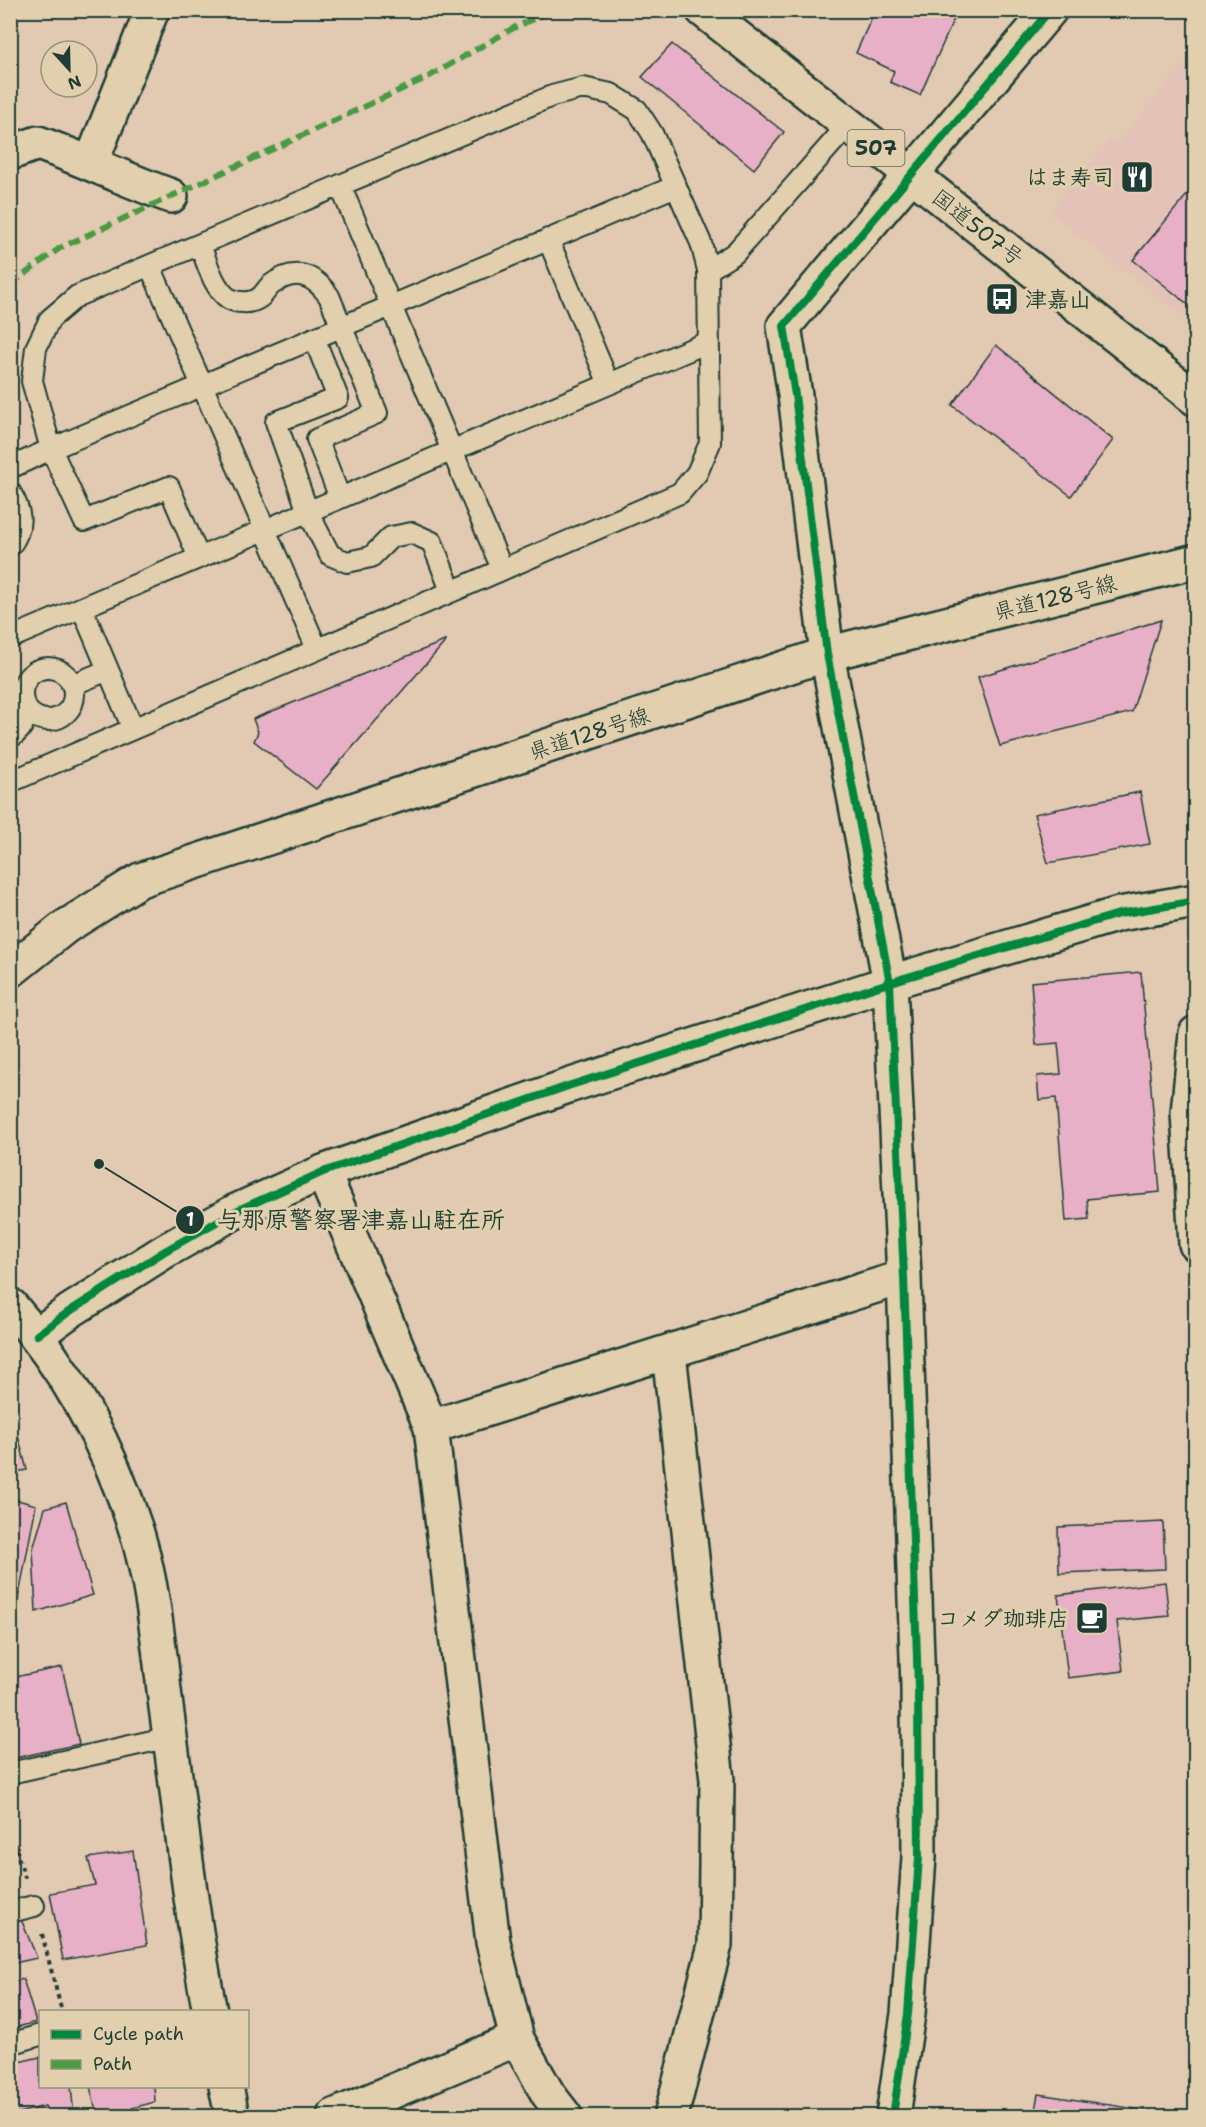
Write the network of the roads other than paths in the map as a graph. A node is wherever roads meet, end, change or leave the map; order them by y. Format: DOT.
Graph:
graph roads {
  1 [pos="152,10"];
  2 [pos="703,10"];
  3 [pos="1050,10"];
  4 [pos="848,125"];
  5 [pos="10,153"];
  6 [pos="91,163"];
  7 [pos="912,176"];
  8 [pos="340,185"];
  9 [pos="676,186"];
  10 [pos="171,196"];
  11 [pos="548,239"];
  12 [pos="200,245"];
  13 [pos="150,266"];
  14 [pos="708,270"];
  15 [pos="391,306"];
  16 [pos="342,327"];
  17 [pos="315,338"];
  18 [pos="708,342"];
  19 [pos="609,384"];
  20 [pos="201,386"];
  21 [pos="1196,399"];
  22 [pos="51,449"];
  23 [pos="452,450"];
  24 [pos="10,468"];
  25 [pos="10,492"];
  26 [pos="340,498"];
  27 [pos="308,512"];
  28 [pos="264,530"];
  29 [pos="10,546"];
  30 [pos="199,558"];
  31 [pos="1196,561"];
  32 [pos="502,569"];
  33 [pos="451,591"];
  34 [pos="82,608"];
  35 [pos="10,638"];
  36 [pos="317,649"];
  37 [pos="827,654"];
  38 [pos="108,670"];
  39 [pos="72,685"];
  40 [pos="17,697"];
  41 [pos="133,729"];
  42 [pos="10,738"];
  43 [pos="10,782"];
  44 [pos="1196,901"];
  45 [pos="10,971"];
  46 [pos="890,983"];
  47 [pos="1196,1033"];
  48 [pos="323,1172"];
  49 [pos="1196,1244"];
  50 [pos="904,1277"];
  51 [pos="10,1305"];
  52 [pos="37,1335"];
  53 [pos="669,1353"];
  54 [pos="431,1427"];
  55 [pos="170,1737"];
  56 [pos="10,1773"];
  57 [pos="34,1906"];
  58 [pos="10,1912"];
  59 [pos="210,2010"];
  60 [pos="39,2035"];
  61 [pos="517,2039"];
  62 [pos="10,2044"];
  63 [pos="226,2088"];
  64 [pos="232,2116"];
  65 [pos="334,2116"];
  66 [pos="566,2116"];
  67 [pos="671,2116"];
  68 [pos="893,2116"];
  1 -- 6 [label="main road"];
  2 -- 4 [label="main road, 国道507号 / 507"];
  3 -- 7 [label="main road"];
  4 -- 7 [label="main road, 国道507号 / 507"];
  4 -- 14 [label="lane"];
  5 -- 6 [label="main road"];
  6 -- 10 [label="main road"];
  7 -- 21 [label="main road, 国道507号 / 507"];
  7 -- 37 [label="main road"];
  8 -- 9 [label="lane"];
  8 -- 12 [label="lane"];
  8 -- 15 [label="lane"];
  9 -- 11 [label="lane"];
  9 -- 14 [label="lane"];
  11 -- 15 [label="lane"];
  11 -- 19 [label="lane"];
  12 -- 13 [label="lane"];
  12 -- 16 [label="lane"];
  13 -- 20 [label="lane"];
  13 -- 22 [label="lane"];
  14 -- 18 [label="lane"];
  15 -- 16 [label="lane"];
  15 -- 23 [label="lane"];
  16 -- 17 [label="lane"];
  16 -- 26 [label="lane"];
  17 -- 20 [label="lane"];
  17 -- 27 [label="lane"];
  18 -- 19 [label="lane"];
  18 -- 32 [label="lane"];
  19 -- 23 [label="lane"];
  20 -- 22 [label="lane"];
  20 -- 28 [label="lane"];
  22 -- 24 [label="lane"];
  22 -- 30 [label="lane"];
  23 -- 26 [label="lane"];
  23 -- 32 [label="lane"];
  25 -- 29 [label="lane"];
  26 -- 27 [label="lane"];
  27 -- 28 [label="lane"];
  27 -- 33 [label="lane"];
  28 -- 30 [label="lane"];
  28 -- 36 [label="lane"];
  30 -- 34 [label="lane"];
  31 -- 37 [label="main road, 県道128号線"];
  32 -- 33 [label="lane"];
  33 -- 36 [label="lane"];
  34 -- 35 [label="lane"];
  34 -- 38 [label="lane"];
  36 -- 41 [label="lane"];
  37 -- 45 [label="main road, 県道128号線"];
  37 -- 46 [label="main road"];
  38 -- 39 [label="lane"];
  38 -- 41 [label="lane"];
  39 -- 40 [label="lane"];
  39 -- 40 [label="lane"];
  40 -- 42 [label="lane"];
  41 -- 43 [label="lane"];
  44 -- 46 [label="main road"];
  46 -- 48 [label="main road"];
  46 -- 50 [label="main road"];
  47 -- 49 [label="main road"];
  48 -- 52 [label="main road"];
  48 -- 54 [label="main road"];
  50 -- 53 [label="main road"];
  50 -- 68 [label="main road"];
  51 -- 52 [label="main road"];
  52 -- 55 [label="main road"];
  53 -- 54 [label="main road"];
  53 -- 67 [label="main road"];
  54 -- 61 [label="main road"];
  55 -- 56 [label="lane"];
  55 -- 59 [label="main road"];
  57 -- 58 [label="lane"];
  60 -- 62 [label="lane"];
  61 -- 65 [label="main road"];
  61 -- 66 [label="main road"];
  63 -- 64 [label="main road"];
}
